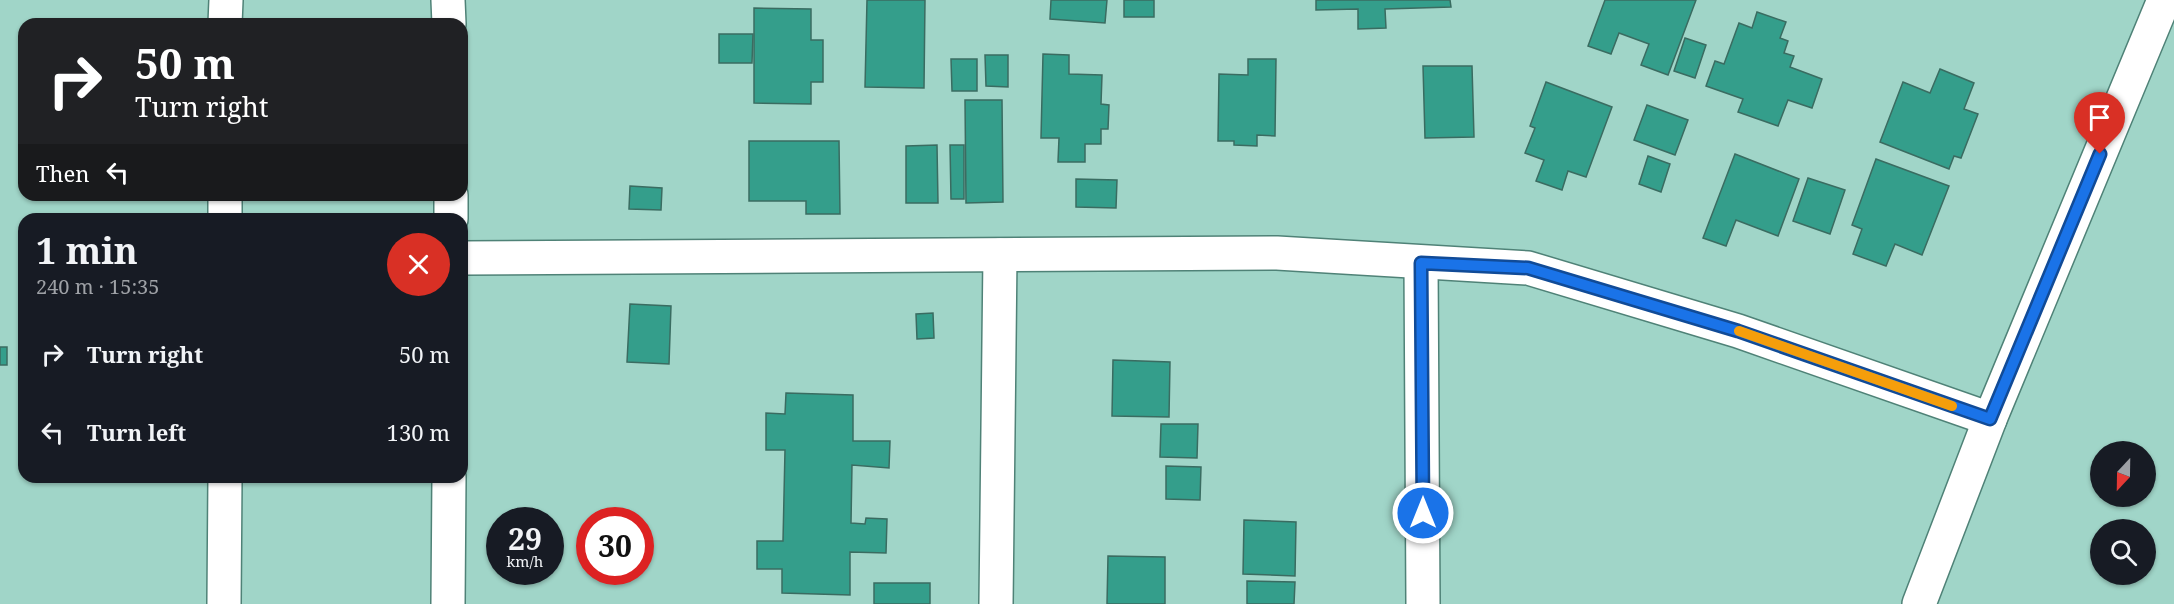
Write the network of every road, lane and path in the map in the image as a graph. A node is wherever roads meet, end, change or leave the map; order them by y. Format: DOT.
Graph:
graph roads {
  1 [pos="226,0"];
  2 [pos="448,0"];
  3 [pos="2164,0"];
  4 [pos="225,18"];
  5 [pos="449,18"];
  6 [pos="1000,255"];
  7 [pos="468,258"];
  8 [pos="1421,263"];
  9 [pos="1990,419"];
  10 [pos="225,483"];
  11 [pos="449,483"];
  12 [pos="224,604"];
  13 [pos="448,604"];
  14 [pos="996,604"];
  15 [pos="1423,604"];
  16 [pos="1919,604"];
  1 -- 4 [label="street"];
  2 -- 5 [label="street"];
  3 -- 9 [label="street"];
  6 -- 7 [label="street"];
  6 -- 8 [label="street"];
  6 -- 14 [label="street"];
  8 -- 9 [label="street"];
  8 -- 15 [label="street"];
  9 -- 16 [label="street"];
  10 -- 12 [label="street"];
  11 -- 13 [label="street"];
}
